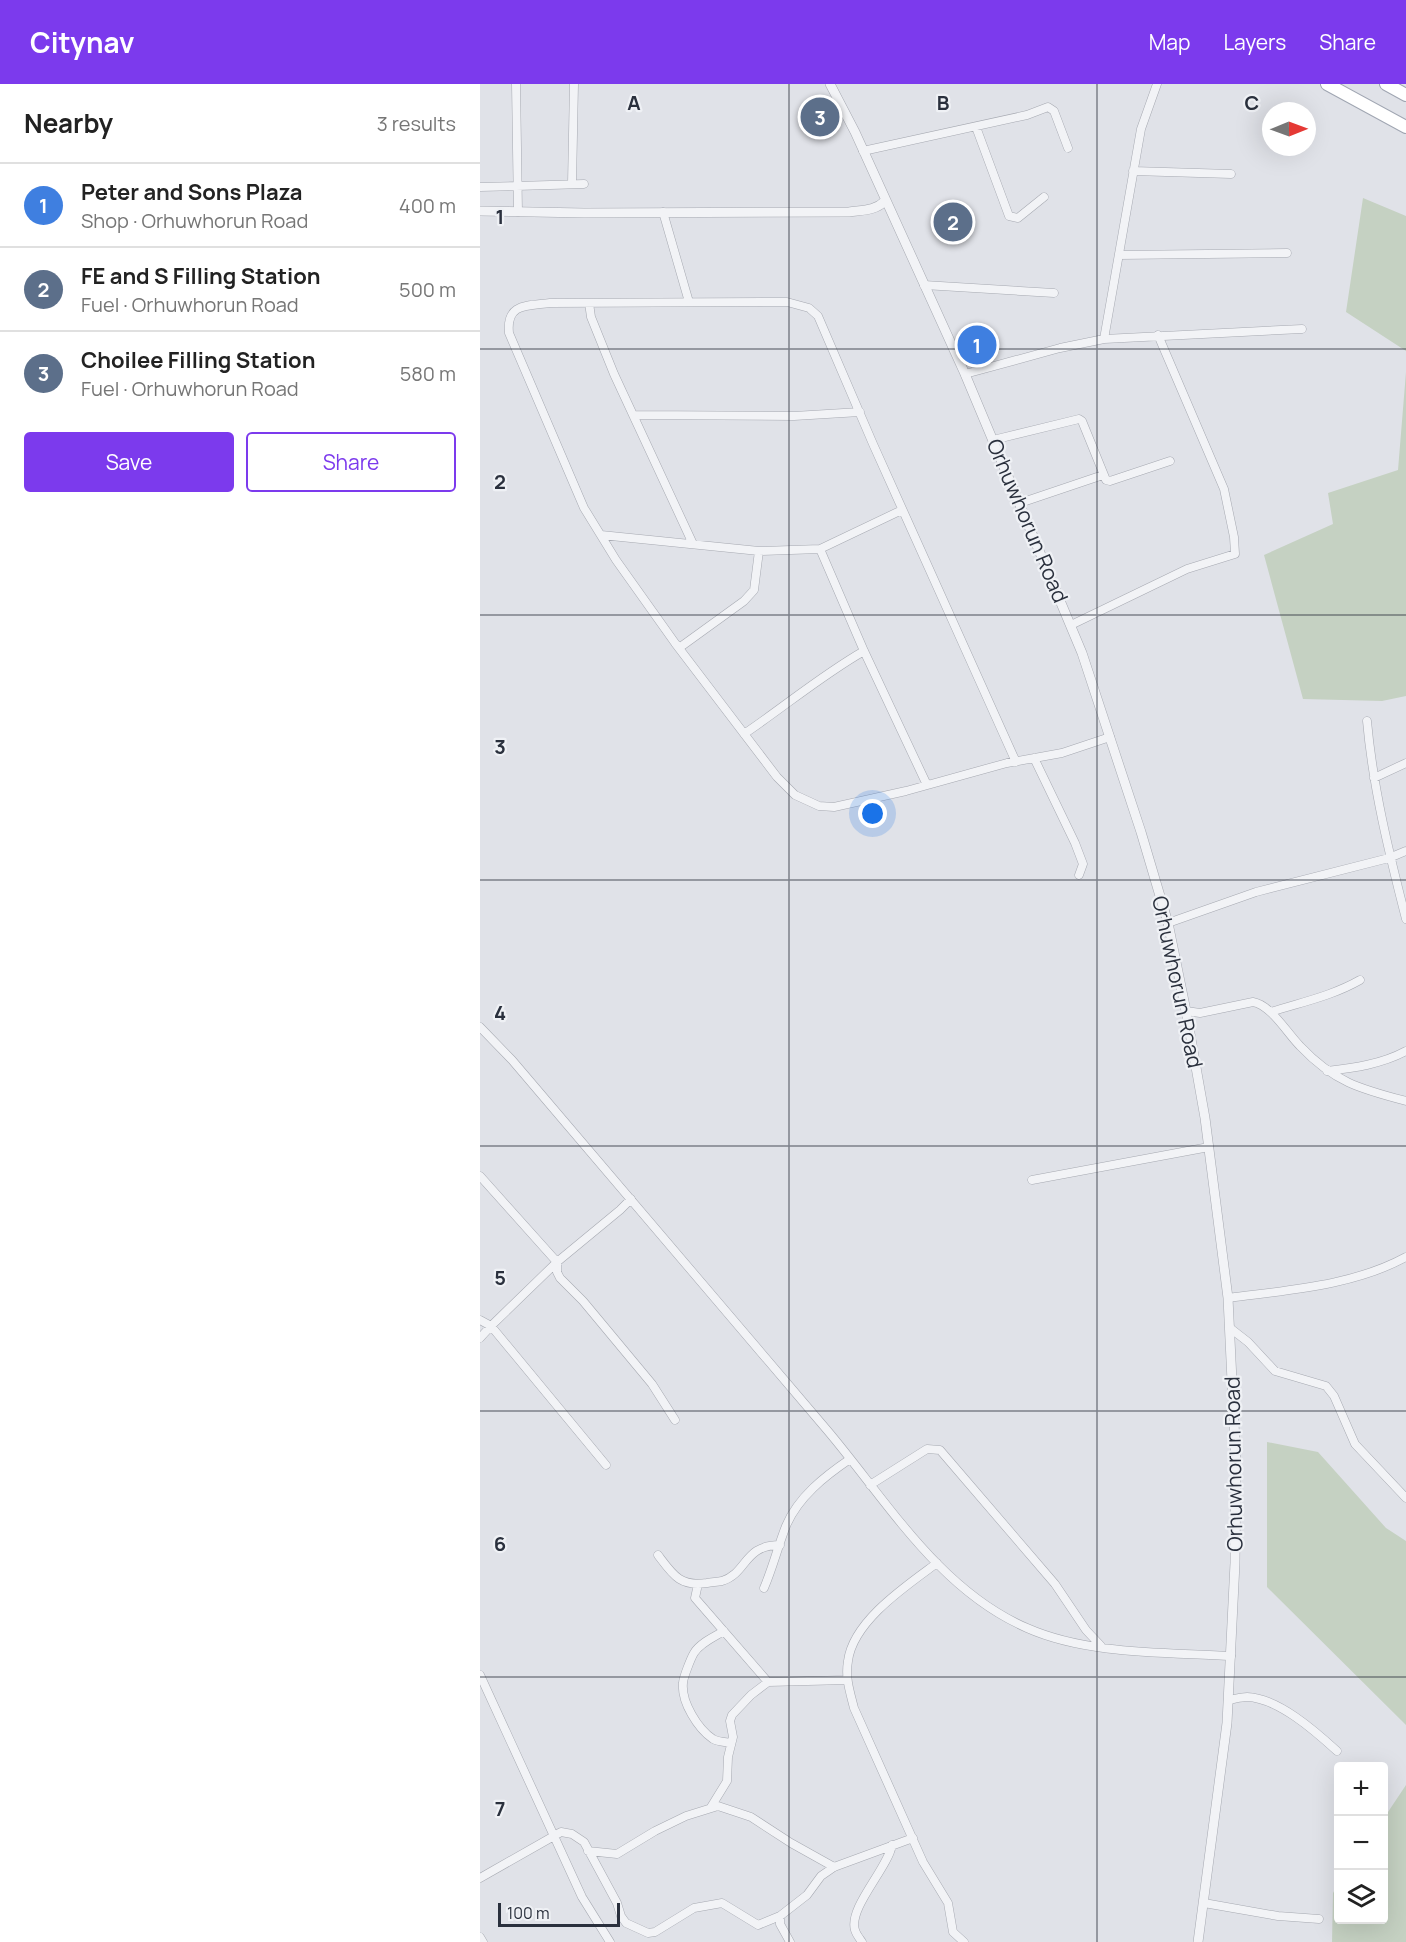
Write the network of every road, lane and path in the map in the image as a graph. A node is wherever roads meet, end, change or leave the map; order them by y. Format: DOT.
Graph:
graph roads {
  1 [pos="516,84"];
  2 [pos="574,84"];
  3 [pos="830,84"];
  4 [pos="1156,84"];
  5 [pos="1327,84"];
  6 [pos="1386,84"];
  7 [pos="1406,95"];
  8 [pos="976,127"];
  9 [pos="1406,127"];
  10 [pos="1068,148"];
  11 [pos="863,151"];
  12 [pos="1133,171"];
  13 [pos="1231,174"];
  14 [pos="572,184"];
  15 [pos="584,184"];
  16 [pos="517,186"];
  17 [pos="480,187"];
  18 [pos="1044,197"];
  19 [pos="885,201"];
  20 [pos="480,211"];
  21 [pos="518,212"];
  22 [pos="663,212"];
  23 [pos="1287,252"];
  24 [pos="1119,255"];
  25 [pos="924,285"];
  26 [pos="1053,293"];
  27 [pos="689,302"];
  28 [pos="589,303"];
  29 [pos="1302,329"];
  30 [pos="1158,335"];
  31 [pos="1104,339"];
  32 [pos="965,374"];
  33 [pos="860,412"];
  34 [pos="634,415"];
  35 [pos="993,440"];
  36 [pos="1170,461"];
  37 [pos="1103,475"];
  38 [pos="1020,503"];
  39 [pos="902,510"];
  40 [pos="601,535"];
  41 [pos="627,539"];
  42 [pos="693,544"];
  43 [pos="820,549"];
  44 [pos="759,551"];
  45 [pos="612,552"];
  46 [pos="1071,625"];
  47 [pos="679,648"];
  48 [pos="864,651"];
  49 [pos="1367,721"];
  50 [pos="744,734"];
  51 [pos="1110,737"];
  52 [pos="1034,758"];
  53 [pos="1016,762"];
  54 [pos="1406,762"];
  55 [pos="1374,778"];
  56 [pos="927,785"];
  57 [pos="1406,851"];
  58 [pos="1389,858"];
  59 [pos="1079,875"];
  60 [pos="1406,919"];
  61 [pos="1168,923"];
  62 [pos="1360,980"];
  63 [pos="1186,1011"];
  64 [pos="1271,1011"];
  65 [pos="480,1027"];
  66 [pos="1406,1051"];
  67 [pos="1328,1071"];
  68 [pos="1406,1101"];
  69 [pos="1209,1147"];
  70 [pos="480,1176"];
  71 [pos="1032,1180"];
  72 [pos="631,1199"];
  73 [pos="1406,1257"];
  74 [pos="557,1262"];
  75 [pos="1228,1298"];
  76 [pos="480,1320"];
  77 [pos="491,1326"];
  78 [pos="1230,1328"];
  79 [pos="480,1338"];
  80 [pos="675,1420"];
  81 [pos="850,1459"];
  82 [pos="606,1465"];
  83 [pos="870,1485"];
  84 [pos="1406,1498"];
  85 [pos="780,1545"];
  86 [pos="658,1555"];
  87 [pos="938,1563"];
  88 [pos="698,1584"];
  89 [pos="764,1588"];
  90 [pos="724,1631"];
  91 [pos="1101,1647"];
  92 [pos="1231,1656"];
  93 [pos="480,1676"];
  94 [pos="847,1680"];
  95 [pos="768,1682"];
  96 [pos="1228,1700"];
  97 [pos="731,1743"];
  98 [pos="1337,1751"];
  99 [pos="711,1807"];
  100 [pos="554,1835"];
  101 [pos="913,1838"];
  102 [pos="892,1845"];
  103 [pos="588,1851"];
  104 [pos="834,1867"];
  105 [pos="480,1878"];
  106 [pos="1204,1903"];
  107 [pos="780,1916"];
  108 [pos="1319,1919"];
  109 [pos="480,1937"];
  110 [pos="955,1940"];
  111 [pos="483,1942"];
  112 [pos="610,1942"];
  113 [pos="790,1942"];
  114 [pos="862,1942"];
  115 [pos="964,1942"];
  116 [pos="1198,1942"];
  1 -- 16 [label="street"];
  2 -- 14 [label="street"];
  3 -- 11 [label="street, Orhuwhorun Road"];
  4 -- 12 [label="street"];
  5 -- 9 [label="main road"];
  6 -- 7 [label="main road"];
  8 -- 10 [label="street"];
  8 -- 11 [label="street"];
  8 -- 18 [label="street"];
  11 -- 19 [label="street, Orhuwhorun Road"];
  12 -- 13 [label="street"];
  12 -- 24 [label="street"];
  14 -- 15 [label="street"];
  14 -- 16 [label="street"];
  16 -- 17 [label="street"];
  16 -- 21 [label="street"];
  19 -- 22 [label="street"];
  19 -- 25 [label="street, Orhuwhorun Road"];
  20 -- 21 [label="street"];
  21 -- 22 [label="street"];
  22 -- 27 [label="street"];
  23 -- 24 [label="street"];
  24 -- 31 [label="street"];
  25 -- 26 [label="street"];
  25 -- 32 [label="street, Orhuwhorun Road"];
  27 -- 28 [label="street"];
  27 -- 33 [label="street"];
  28 -- 34 [label="street"];
  28 -- 40 [label="street"];
  29 -- 30 [label="street"];
  30 -- 31 [label="street"];
  30 -- 46 [label="street"];
  31 -- 32 [label="street"];
  32 -- 35 [label="street, Orhuwhorun Road"];
  33 -- 34 [label="street"];
  33 -- 39 [label="street"];
  34 -- 42 [label="street"];
  35 -- 37 [label="street"];
  35 -- 38 [label="street, Orhuwhorun Road"];
  36 -- 37 [label="street"];
  37 -- 38 [label="street"];
  38 -- 46 [label="street, Orhuwhorun Road"];
  39 -- 43 [label="street"];
  39 -- 53 [label="street"];
  40 -- 41 [label="street"];
  40 -- 45 [label="street"];
  41 -- 42 [label="street"];
  41 -- 45 [label="street"];
  42 -- 44 [label="street"];
  43 -- 44 [label="street"];
  43 -- 48 [label="street"];
  44 -- 47 [label="street"];
  45 -- 47 [label="street"];
  46 -- 51 [label="street, Orhuwhorun Road"];
  47 -- 50 [label="street"];
  48 -- 50 [label="street"];
  48 -- 56 [label="street"];
  49 -- 55 [label="street"];
  50 -- 56 [label="street"];
  51 -- 52 [label="street"];
  51 -- 61 [label="street, Orhuwhorun Road"];
  52 -- 53 [label="street"];
  52 -- 59 [label="street"];
  53 -- 56 [label="street"];
  54 -- 55 [label="street"];
  55 -- 58 [label="street"];
  57 -- 58 [label="street"];
  58 -- 60 [label="street"];
  58 -- 61 [label="street"];
  61 -- 63 [label="street, Orhuwhorun Road"];
  62 -- 64 [label="street"];
  63 -- 64 [label="street"];
  63 -- 69 [label="street, Orhuwhorun Road"];
  64 -- 67 [label="street"];
  65 -- 72 [label="street"];
  66 -- 67 [label="street"];
  67 -- 68 [label="street"];
  69 -- 71 [label="street"];
  69 -- 75 [label="street, Orhuwhorun Road"];
  70 -- 74 [label="street"];
  72 -- 74 [label="street"];
  72 -- 81 [label="street"];
  73 -- 75 [label="street"];
  74 -- 77 [label="street"];
  74 -- 80 [label="street"];
  75 -- 78 [label="street, Orhuwhorun Road"];
  76 -- 77 [label="street"];
  77 -- 79 [label="street"];
  77 -- 82 [label="street"];
  78 -- 84 [label="street"];
  78 -- 92 [label="street, Orhuwhorun Road"];
  81 -- 83 [label="street"];
  81 -- 85 [label="street"];
  83 -- 87 [label="street"];
  83 -- 91 [label="street"];
  85 -- 88 [label="street"];
  85 -- 89 [label="street"];
  86 -- 88 [label="street"];
  87 -- 91 [label="street"];
  87 -- 94 [label="street"];
  88 -- 90 [label="street"];
  90 -- 95 [label="street"];
  90 -- 97 [label="street"];
  91 -- 92 [label="street"];
  92 -- 96 [label="street, Orhuwhorun Road"];
  93 -- 100 [label="street"];
  94 -- 95 [label="street"];
  94 -- 101 [label="street"];
  95 -- 97 [label="street"];
  96 -- 98 [label="street"];
  96 -- 106 [label="street, Orhuwhorun Road"];
  97 -- 99 [label="street"];
  99 -- 103 [label="street"];
  99 -- 104 [label="street"];
  100 -- 103 [label="street"];
  100 -- 105 [label="street"];
  100 -- 112 [label="street"];
  101 -- 102 [label="street"];
  101 -- 110 [label="street"];
  102 -- 104 [label="street"];
  102 -- 114 [label="street"];
  103 -- 107 [label="street"];
  104 -- 107 [label="street"];
  106 -- 108 [label="street"];
  106 -- 116 [label="street, Orhuwhorun Road"];
  107 -- 113 [label="street"];
  109 -- 111 [label="street"];
  110 -- 115 [label="street"];
}
